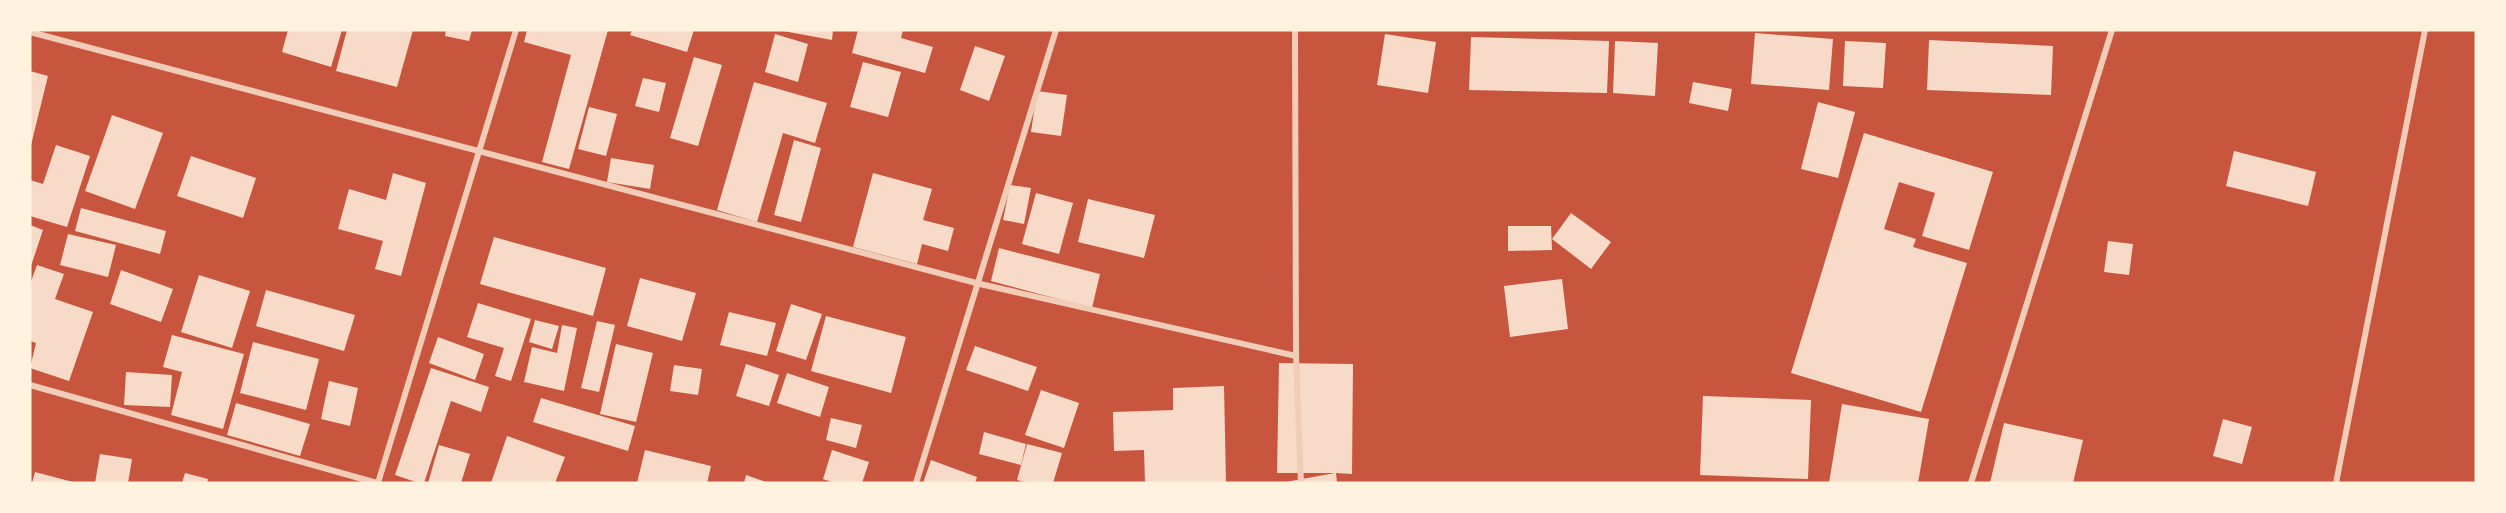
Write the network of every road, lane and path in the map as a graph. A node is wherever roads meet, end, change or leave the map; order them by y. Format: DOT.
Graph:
graph roads {
  1 [pos="516,30"];
  2 [pos="1056,30"];
  3 [pos="1295,30"];
  4 [pos="2112,30"];
  5 [pos="2425,30"];
  6 [pos="30,32"];
  7 [pos="480,151"];
  8 [pos="980,284"];
  9 [pos="1296,356"];
  10 [pos="30,386"];
  11 [pos="378,483"];
  12 [pos="916,483"];
  13 [pos="1301,483"];
  14 [pos="1971,483"];
  15 [pos="2336,483"];
  1 -- 7 [label="street"];
  2 -- 8 [label="street"];
  3 -- 9 [label="street"];
  4 -- 14 [label="street"];
  5 -- 15 [label="street"];
  6 -- 7 [label="street"];
  7 -- 8 [label="street"];
  7 -- 11 [label="street"];
  8 -- 9 [label="street"];
  8 -- 12 [label="street"];
  9 -- 13 [label="street"];
  10 -- 11 [label="street"];
}
